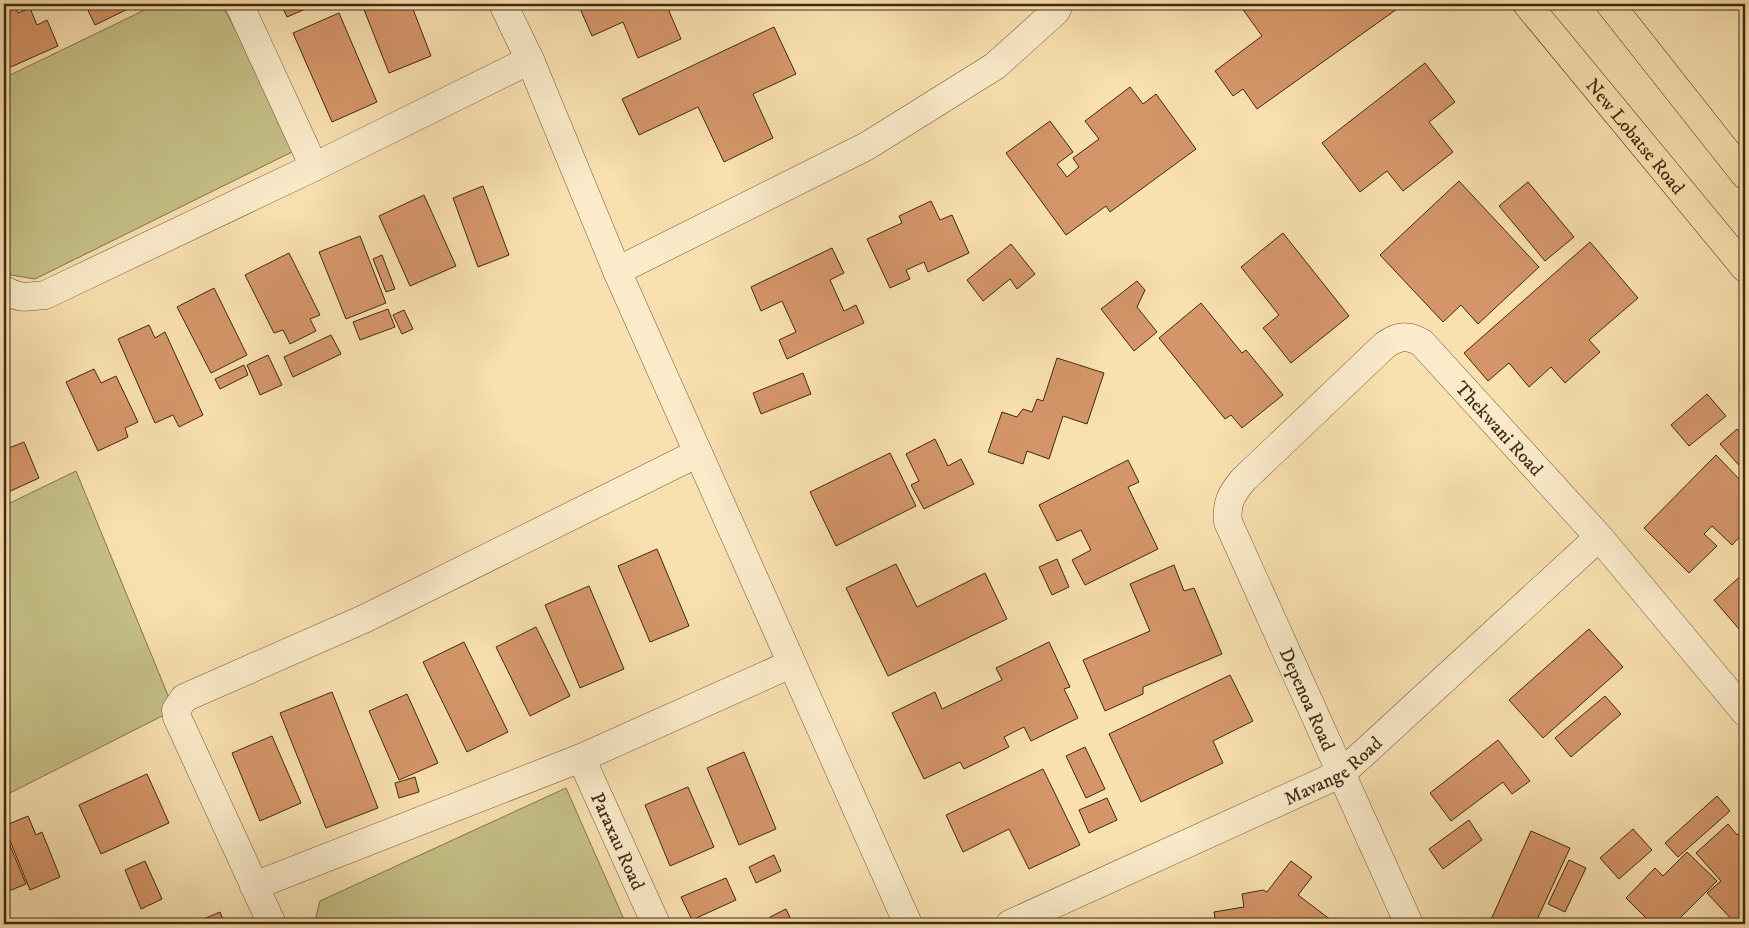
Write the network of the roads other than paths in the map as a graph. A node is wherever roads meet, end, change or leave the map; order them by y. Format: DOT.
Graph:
graph roads {
  1 [pos="239,4"];
  2 [pos="504,4"];
  3 [pos="1059,4"];
  4 [pos="1527,4"];
  5 [pos="1610,4"];
  6 [pos="530,60"];
  7 [pos="314,167"];
  8 [pos="1745,175"];
  9 [pos="1745,268"];
  10 [pos="617,271"];
  11 [pos="14,294"];
  12 [pos="698,452"];
  13 [pos="1229,500"];
  14 [pos="1599,536"];
  15 [pos="792,664"];
  16 [pos="1745,712"];
  17 [pos="581,758"];
  18 [pos="1342,773"];
  19 [pos="254,886"];
  20 [pos="272,924"];
  21 [pos="656,924"];
  22 [pos="908,924"];
  23 [pos="1010,924"];
  24 [pos="1409,924"];
  1 -- 7 [label="street"];
  2 -- 6 [label="street"];
  3 -- 10 [label="street"];
  4 -- 9 [label="main road, New Lobatse Road"];
  5 -- 8 [label="main road"];
  6 -- 7 [label="street"];
  6 -- 10 [label="street"];
  7 -- 11 [label="street"];
  10 -- 12 [label="street"];
  12 -- 15 [label="street"];
  12 -- 19 [label="street"];
  13 -- 14 [label="street, Thekwani Road"];
  13 -- 18 [label="street, Depenoa Road"];
  14 -- 16 [label="street, Thekwani Road"];
  14 -- 18 [label="street, Mavange Road"];
  15 -- 17 [label="street"];
  15 -- 22 [label="street"];
  17 -- 19 [label="street"];
  17 -- 21 [label="street, Paraxau Road"];
  18 -- 23 [label="street, Mavange Road"];
  18 -- 24 [label="street, Depenoa Road"];
  19 -- 20 [label="street"];
}
